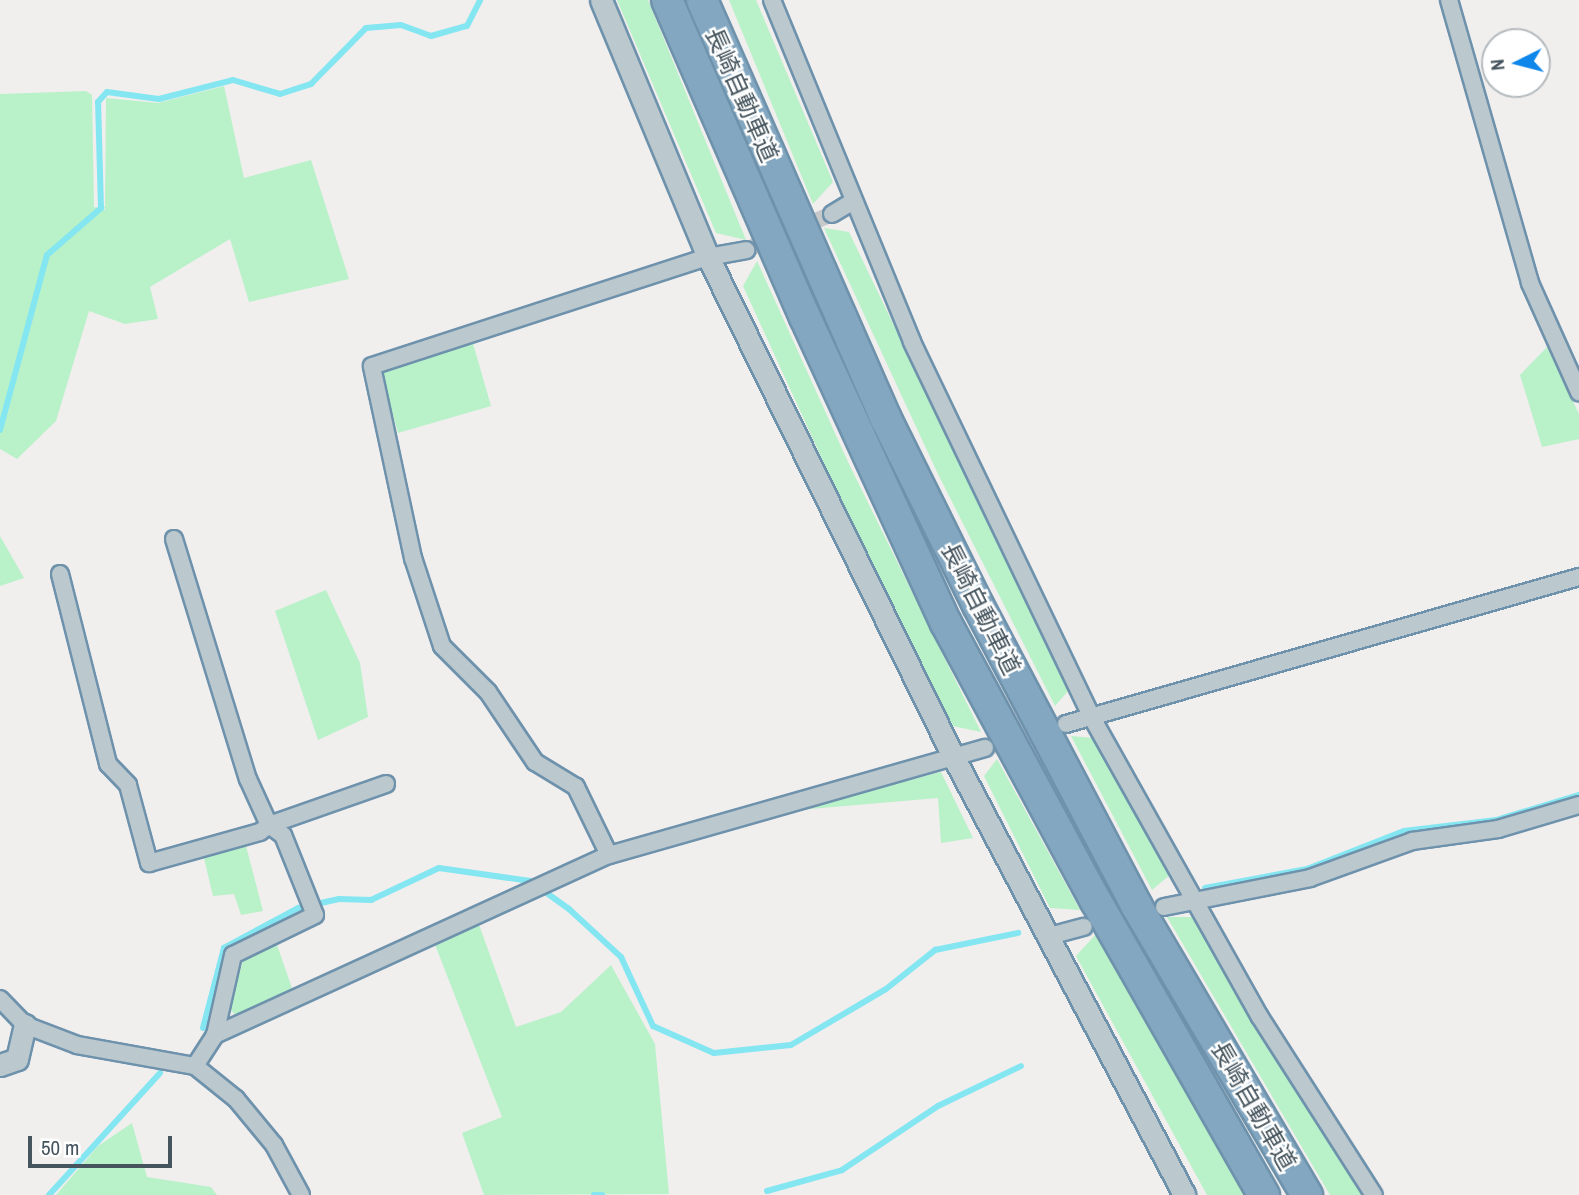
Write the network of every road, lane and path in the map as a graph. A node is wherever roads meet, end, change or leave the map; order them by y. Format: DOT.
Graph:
graph roads {
  1 [pos="601,0"];
  2 [pos="667,0"];
  3 [pos="702,0"];
  4 [pos="772,0"];
  5 [pos="1448,0"];
  6 [pos="852,202"];
  7 [pos="832,214"];
  8 [pos="746,250"];
  9 [pos="708,257"];
  10 [pos="1579,392"];
  11 [pos="174,540"];
  12 [pos="60,574"];
  13 [pos="1579,577"];
  14 [pos="1091,716"];
  15 [pos="1066,724"];
  16 [pos="985,748"];
  17 [pos="954,758"];
  18 [pos="386,784"];
  19 [pos="1579,805"];
  20 [pos="269,825"];
  21 [pos="609,855"];
  22 [pos="1194,900"];
  23 [pos="1164,907"];
  24 [pos="1084,927"];
  25 [pos="1046,936"];
  26 [pos="0,999"];
  27 [pos="25,1025"];
  28 [pos="215,1035"];
  29 [pos="0,1065"];
  30 [pos="195,1066"];
  31 [pos="301,1195"];
  32 [pos="1184,1195"];
  33 [pos="1264,1195"];
  34 [pos="1307,1195"];
  35 [pos="1374,1195"];
  1 -- 9 [label="street"];
  2 -- 33 [label="highway, 長崎自動車道"];
  3 -- 34 [label="highway, 長崎自動車道"];
  4 -- 6 [label="street"];
  5 -- 10 [label="street"];
  6 -- 7 [label="street"];
  6 -- 14 [label="street"];
  8 -- 9 [label="street"];
  9 -- 17 [label="street"];
  9 -- 21 [label="street"];
  11 -- 20 [label="street"];
  12 -- 20 [label="street"];
  13 -- 14 [label="street"];
  14 -- 15 [label="street"];
  14 -- 22 [label="street"];
  16 -- 17 [label="street"];
  17 -- 21 [label="street"];
  17 -- 25 [label="street"];
  18 -- 20 [label="street"];
  19 -- 22 [label="street"];
  20 -- 28 [label="street"];
  21 -- 28 [label="street"];
  22 -- 23 [label="street"];
  22 -- 35 [label="street"];
  24 -- 25 [label="street"];
  25 -- 32 [label="street"];
  26 -- 27 [label="street"];
  27 -- 29 [label="street"];
  27 -- 30 [label="street"];
  28 -- 30 [label="street"];
  30 -- 31 [label="street"];
}
